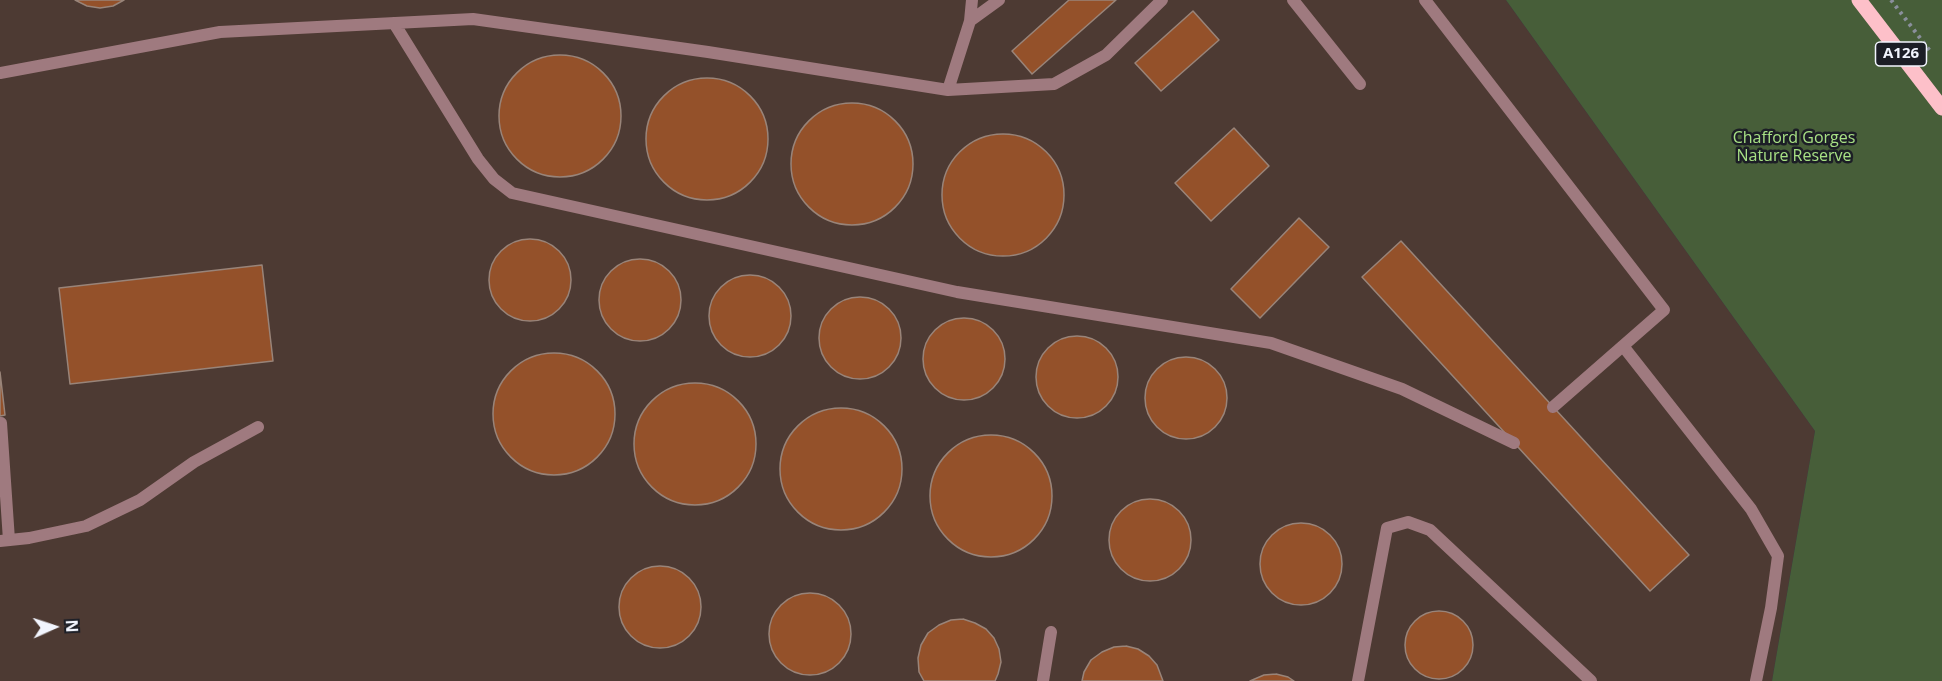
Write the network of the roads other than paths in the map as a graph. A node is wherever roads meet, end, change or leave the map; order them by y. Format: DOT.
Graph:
graph roads {
  1 [pos="972,0"];
  2 [pos="999,0"];
  3 [pos="1162,0"];
  4 [pos="1293,0"];
  5 [pos="1425,0"];
  6 [pos="1859,0"];
  7 [pos="970,21"];
  8 [pos="394,23"];
  9 [pos="0,73"];
  10 [pos="1360,84"];
  11 [pos="948,90"];
  12 [pos="1942,108"];
  13 [pos="1623,346"];
  14 [pos="1553,406"];
  15 [pos="1,423"];
  16 [pos="258,427"];
  17 [pos="1514,443"];
  18 [pos="4,541"];
  19 [pos="1051,632"];
  20 [pos="1043,681"];
  21 [pos="1359,681"];
  22 [pos="1591,681"];
  23 [pos="1756,681"];
  1 -- 7 [label="lane"];
  2 -- 7 [label="lane"];
  3 -- 11 [label="lane"];
  4 -- 10 [label="lane"];
  5 -- 13 [label="lane"];
  6 -- 12 [label="main road, A126"];
  7 -- 11 [label="lane"];
  8 -- 9 [label="lane"];
  8 -- 11 [label="lane"];
  8 -- 17 [label="lane"];
  13 -- 14 [label="lane"];
  13 -- 23 [label="lane"];
  15 -- 18 [label="lane"];
  16 -- 18 [label="lane"];
  19 -- 20 [label="lane"];
  21 -- 22 [label="lane"];
}
